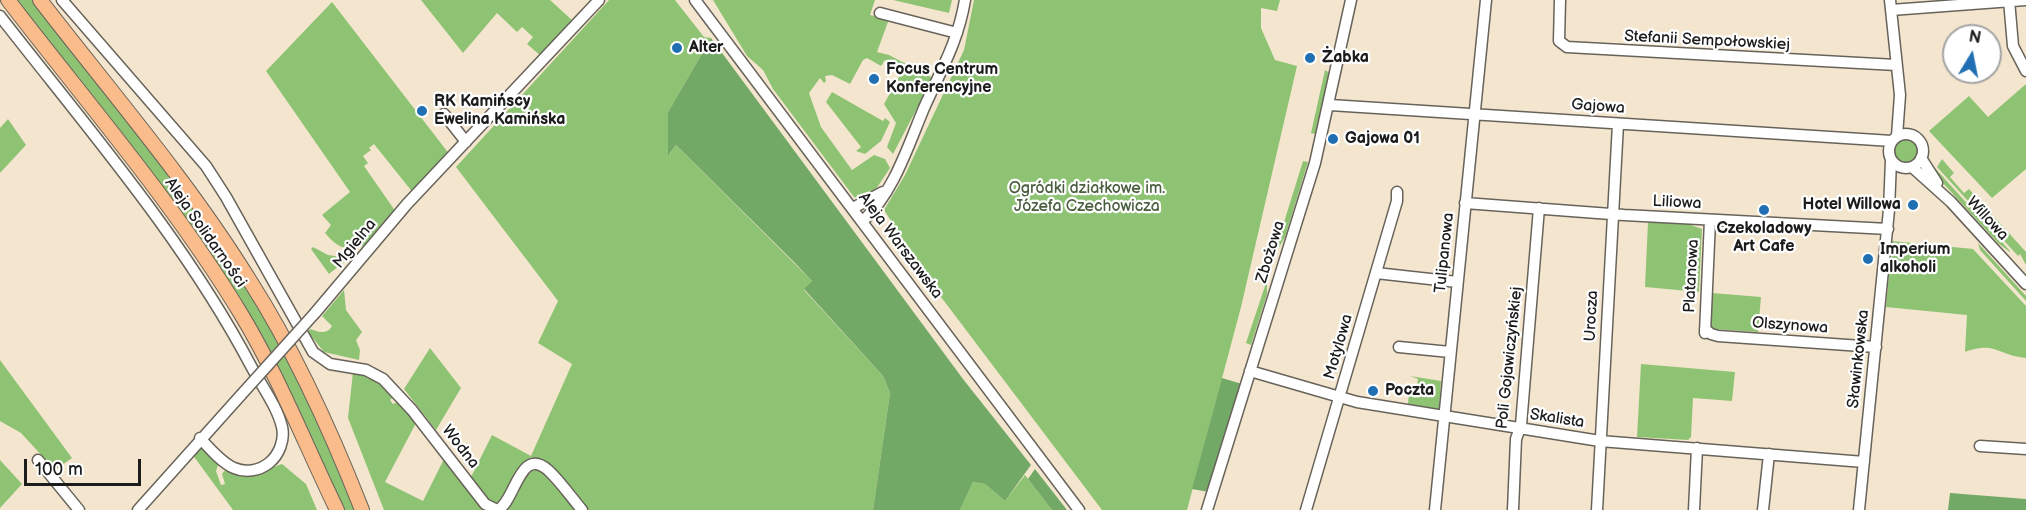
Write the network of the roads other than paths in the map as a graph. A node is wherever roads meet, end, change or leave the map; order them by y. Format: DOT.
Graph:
graph roads {
  1 [pos="8,0"];
  2 [pos="40,0"];
  3 [pos="62,0"];
  4 [pos="599,0"];
  5 [pos="695,0"];
  6 [pos="965,0"];
  7 [pos="1351,0"];
  8 [pos="1486,0"];
  9 [pos="1560,0"];
  10 [pos="2009,0"];
  11 [pos="2026,0"];
  12 [pos="1890,5"];
  13 [pos="880,13"];
  14 [pos="0,16"];
  15 [pos="957,33"];
  16 [pos="1896,65"];
  17 [pos="2026,71"];
  18 [pos="1900,95"];
  19 [pos="1330,105"];
  20 [pos="444,114"];
  21 [pos="1474,114"];
  22 [pos="1618,124"];
  23 [pos="1911,135"];
  24 [pos="1894,138"];
  25 [pos="1864,141"];
  26 [pos="466,142"];
  27 [pos="1890,156"];
  28 [pos="1921,158"];
  29 [pos="1907,167"];
  30 [pos="885,190"];
  31 [pos="1397,192"];
  32 [pos="1951,202"];
  33 [pos="1465,203"];
  34 [pos="853,208"];
  35 [pos="1539,208"];
  36 [pos="1889,210"];
  37 [pos="1612,213"];
  38 [pos="1710,220"];
  39 [pos="863,221"];
  40 [pos="1888,229"];
  41 [pos="1376,273"];
  42 [pos="1457,282"];
  43 [pos="2026,284"];
  44 [pos="1705,331"];
  45 [pos="1399,347"];
  46 [pos="1876,347"];
  47 [pos="1450,352"];
  48 [pos="1250,371"];
  49 [pos="1340,399"];
  50 [pos="1444,416"];
  51 [pos="1520,429"];
  52 [pos="200,438"];
  53 [pos="1600,441"];
  54 [pos="1980,446"];
  55 [pos="1697,448"];
  56 [pos="2026,449"];
  57 [pos="1770,454"];
  58 [pos="38,460"];
  59 [pos="1864,462"];
  60 [pos="79,510"];
  61 [pos="138,510"];
  62 [pos="336,510"];
  63 [pos="362,510"];
  64 [pos="497,510"];
  65 [pos="582,510"];
  66 [pos="1079,510"];
  67 [pos="1207,510"];
  68 [pos="1306,510"];
  69 [pos="1435,510"];
  70 [pos="1513,510"];
  71 [pos="1597,510"];
  72 [pos="1694,510"];
  73 [pos="1763,510"];
  74 [pos="1859,510"];
  1 -- 62 [label="main road, Aleja Solidarności"];
  2 -- 63 [label="main road, Aleja Solidarności"];
  3 -- 64 [label="street, Wodna"];
  4 -- 26 [label="street, Mgielna"];
  5 -- 34 [label="street, Aleja Warszawska"];
  6 -- 15 [label="street"];
  7 -- 19 [label="street, Zbożowa"];
  8 -- 21 [label="street, Tulipanowa"];
  9 -- 16 [label="street, Stefanii Sempołowskiej"];
  10 -- 11 [label="street"];
  10 -- 12 [label="street"];
  10 -- 17 [label="street"];
  12 -- 16 [label="street"];
  13 -- 15 [label="street"];
  14 -- 52 [label="street"];
  15 -- 30 [label="street"];
  16 -- 18 [label="street"];
  18 -- 23 [label="street"];
  18 -- 24 [label="street"];
  19 -- 21 [label="street, Gajowa"];
  19 -- 48 [label="street, Zbożowa"];
  20 -- 26 [label="street"];
  21 -- 22 [label="street, Gajowa"];
  21 -- 33 [label="street, Tulipanowa"];
  22 -- 25 [label="street, Gajowa"];
  22 -- 37 [label="street, Urocza"];
  23 -- 24 [label="street"];
  23 -- 28 [label="street"];
  24 -- 25 [label="street, Gajowa"];
  24 -- 27 [label="street"];
  25 -- 27 [label="street, Gajowa"];
  26 -- 52 [label="street, Mgielna, bridge"];
  27 -- 29 [label="street"];
  27 -- 36 [label="street, Sławinkowska"];
  28 -- 29 [label="street"];
  28 -- 32 [label="street, Willowa"];
  29 -- 32 [label="street, Willowa"];
  29 -- 36 [label="street, Sławinkowska"];
  30 -- 34 [label="street"];
  30 -- 39 [label="street"];
  31 -- 41 [label="street, Motylowa"];
  32 -- 43 [label="street, Willowa"];
  33 -- 35 [label="street, Liliowa"];
  33 -- 42 [label="street, Tulipanowa"];
  34 -- 39 [label="street, Aleja Warszawska"];
  35 -- 37 [label="street, Liliowa"];
  35 -- 51 [label="street, Poli Gojawiczyńskiej"];
  36 -- 40 [label="street, Sławinkowska"];
  37 -- 38 [label="street, Liliowa"];
  37 -- 53 [label="street, Urocza"];
  38 -- 40 [label="street, Liliowa"];
  38 -- 44 [label="street, Platanowa"];
  39 -- 66 [label="street, Aleja Warszawska"];
  40 -- 46 [label="street, Sławinkowska"];
  41 -- 42 [label="street"];
  41 -- 49 [label="street, Motylowa"];
  42 -- 47 [label="street, Tulipanowa"];
  44 -- 46 [label="street, Olszynowa"];
  45 -- 47 [label="street"];
  46 -- 59 [label="street, Sławinkowska"];
  47 -- 50 [label="street, Tulipanowa"];
  48 -- 49 [label="street, Skalista"];
  48 -- 67 [label="street, Zbożowa"];
  49 -- 50 [label="street, Skalista"];
  49 -- 68 [label="street, Motylowa"];
  50 -- 51 [label="street, Skalista"];
  50 -- 69 [label="street, Tulipanowa"];
  51 -- 53 [label="street, Skalista"];
  51 -- 70 [label="street, Poli Gojawiczyńskiej"];
  52 -- 61 [label="street, Mgielna"];
  53 -- 55 [label="street, Skalista"];
  53 -- 71 [label="street, Urocza"];
  54 -- 56 [label="street"];
  55 -- 57 [label="street, Skalista"];
  55 -- 72 [label="street"];
  57 -- 59 [label="street, Skalista"];
  57 -- 73 [label="street"];
  58 -- 60 [label="street"];
  59 -- 74 [label="street, Sławinkowska"];
  64 -- 65 [label="street, Wodna"];
}
